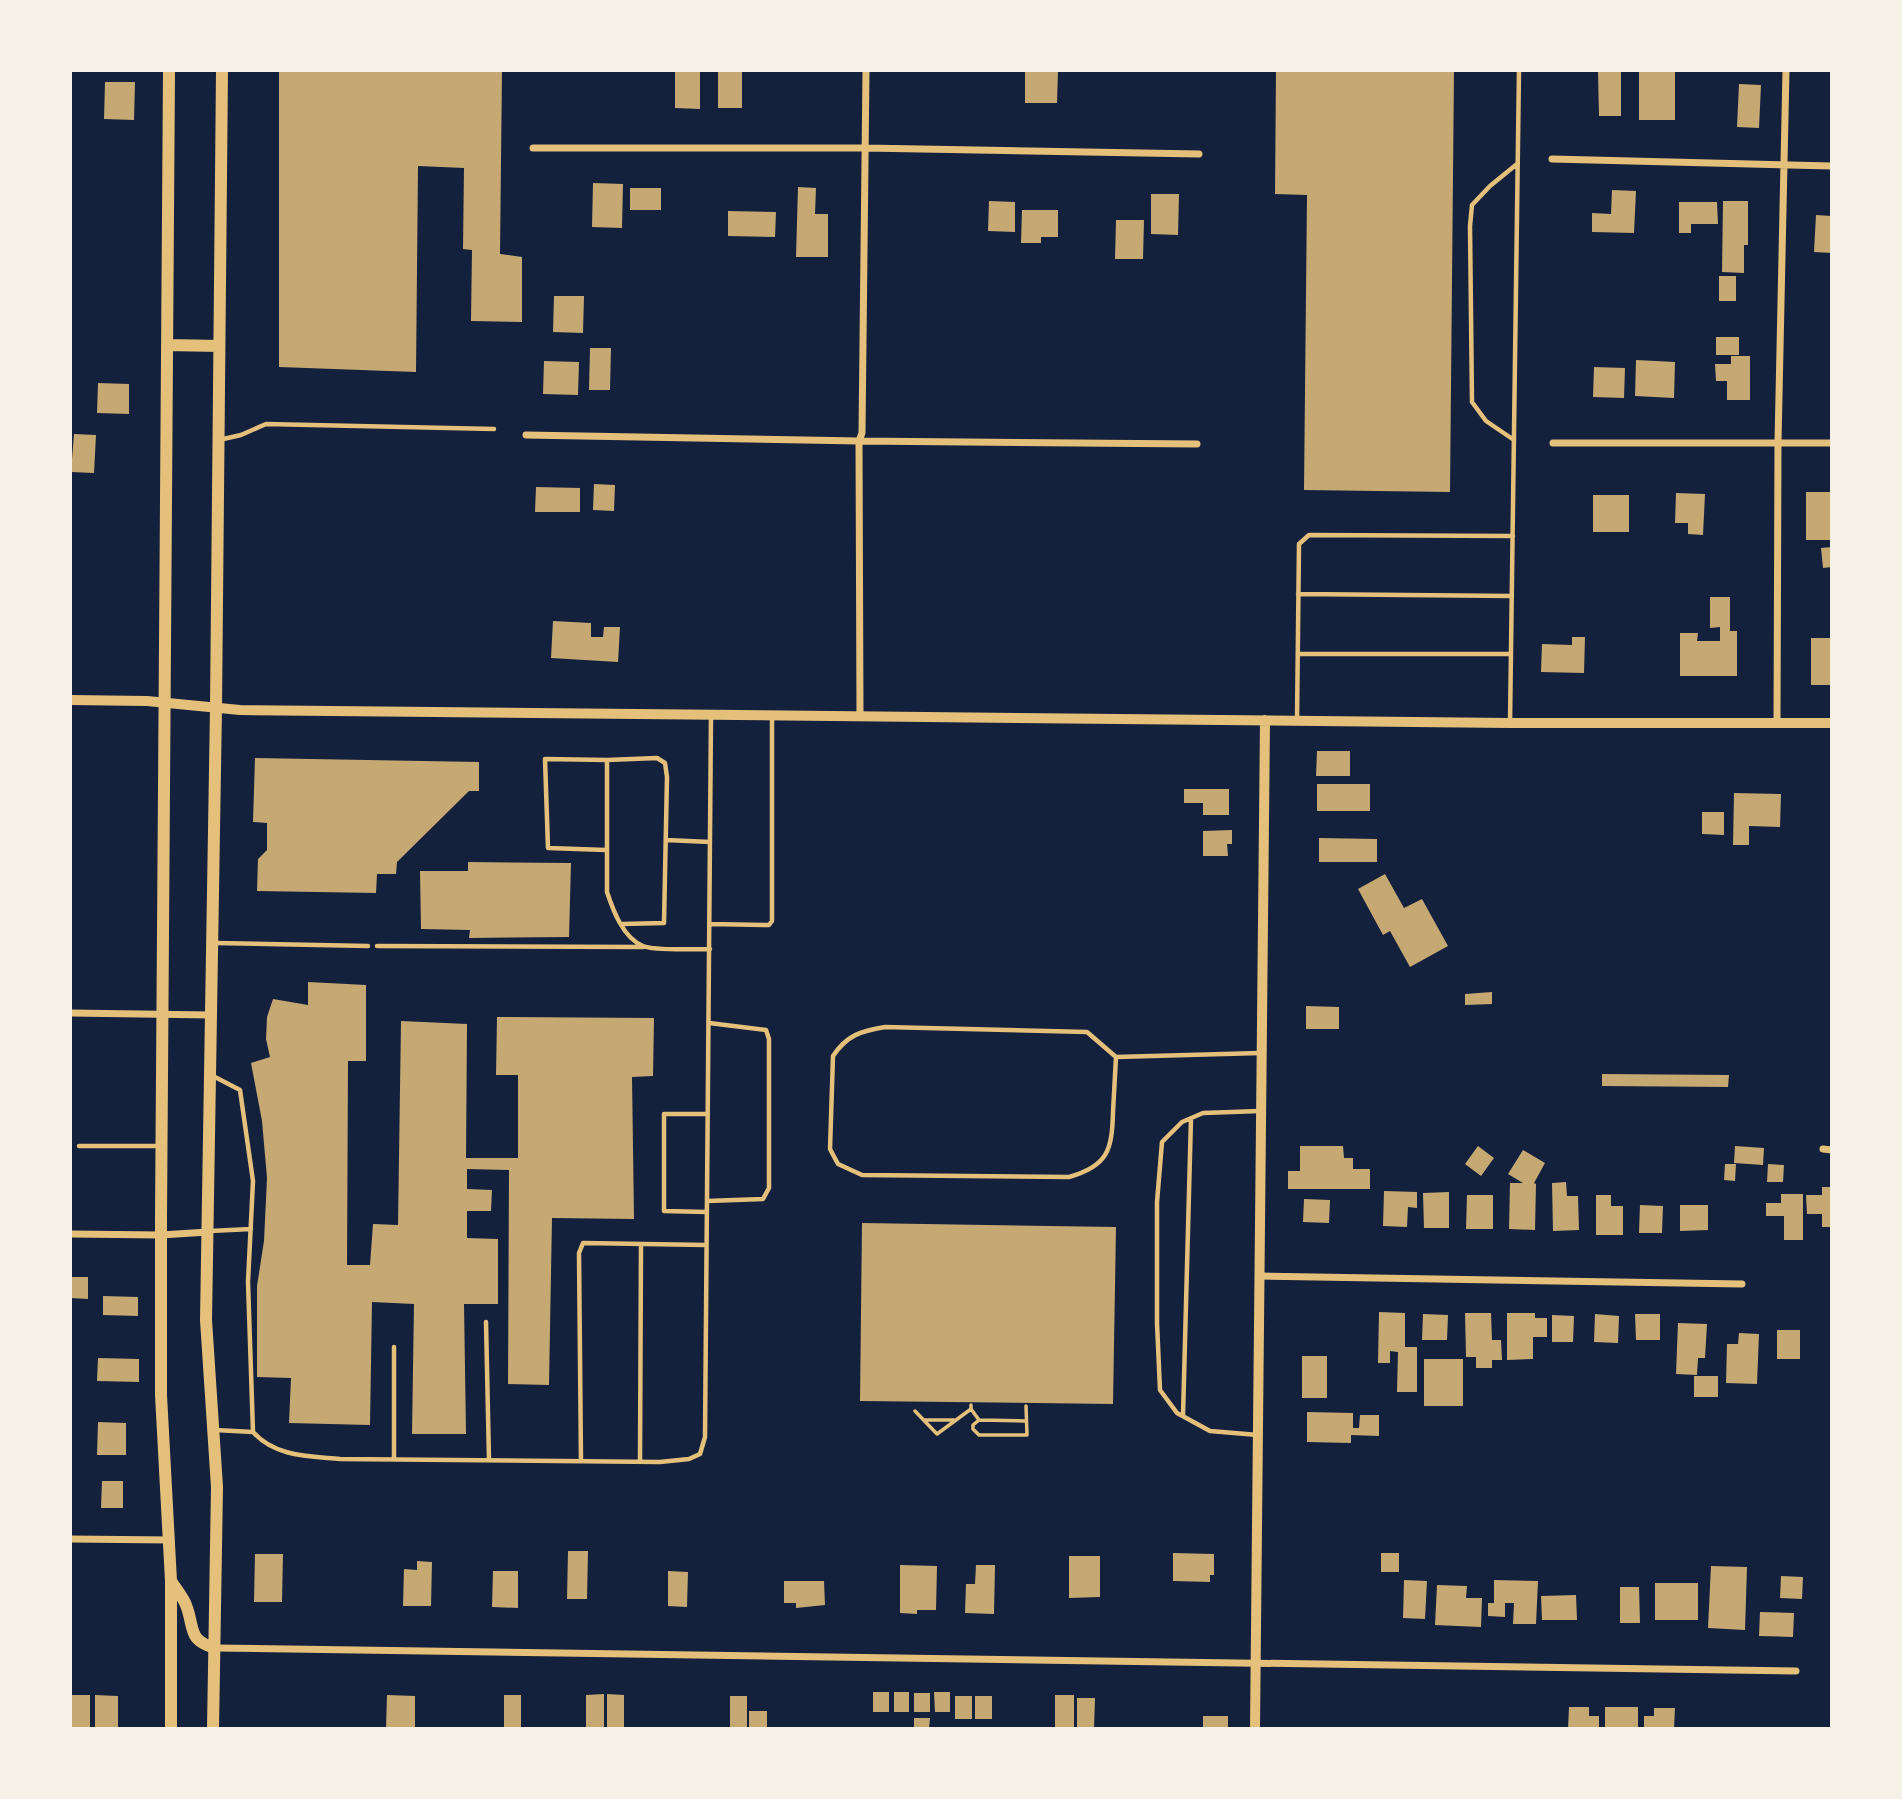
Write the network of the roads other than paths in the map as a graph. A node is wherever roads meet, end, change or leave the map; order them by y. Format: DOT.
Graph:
graph roads {
  1 [pos="169,70"];
  2 [pos="222,70"];
  3 [pos="866,70"];
  4 [pos="1519,70"];
  5 [pos="1786,70"];
  6 [pos="533,148"];
  7 [pos="865,148"];
  8 [pos="1199,154"];
  9 [pos="1552,159"];
  10 [pos="1518,163"];
  11 [pos="1784,165"];
  12 [pos="1832,166"];
  13 [pos="167,345"];
  14 [pos="219,345"];
  15 [pos="494,429"];
  16 [pos="526,435"];
  17 [pos="218,440"];
  18 [pos="1514,440"];
  19 [pos="859,441"];
  20 [pos="1778,442"];
  21 [pos="1553,443"];
  22 [pos="1832,443"];
  23 [pos="1197,444"];
  24 [pos="1513,536"];
  25 [pos="1298,594"];
  26 [pos="1512,596"];
  27 [pos="1298,654"];
  28 [pos="1511,654"];
  29 [pos="70,701"];
  30 [pos="164,703"];
  31 [pos="216,708"];
  32 [pos="710,714"];
  33 [pos="772,715"];
  34 [pos="860,715"];
  35 [pos="1265,720"];
  36 [pos="1297,720"];
  37 [pos="1777,722"];
  38 [pos="1510,723"];
  39 [pos="1832,723"];
  40 [pos="607,760"];
  41 [pos="666,840"];
  42 [pos="710,842"];
  43 [pos="606,850"];
  44 [pos="622,924"];
  45 [pos="710,924"];
  46 [pos="212,943"];
  47 [pos="368,946"];
  48 [pos="377,946"];
  49 [pos="644,947"];
  50 [pos="710,949"];
  51 [pos="70,1013"];
  52 [pos="162,1014"];
  53 [pos="211,1015"];
  54 [pos="709,1023"];
  55 [pos="1261,1053"];
  56 [pos="1116,1057"];
  57 [pos="210,1074"];
  58 [pos="1261,1111"];
  59 [pos="708,1114"];
  60 [pos="1191,1118"];
  61 [pos="79,1146"];
  62 [pos="162,1146"];
  63 [pos="1823,1149"];
  64 [pos="1832,1150"];
  65 [pos="706,1201"];
  66 [pos="707,1212"];
  67 [pos="251,1229"];
  68 [pos="208,1231"];
  69 [pos="70,1234"];
  70 [pos="161,1235"];
  71 [pos="641,1244"];
  72 [pos="706,1245"];
  73 [pos="1260,1276"];
  74 [pos="1742,1284"];
  75 [pos="486,1322"];
  76 [pos="394,1347"];
  77 [pos="1183,1416"];
  78 [pos="213,1430"];
  79 [pos="253,1432"];
  80 [pos="1258,1435"];
  81 [pos="394,1459"];
  82 [pos="489,1460"];
  83 [pos="580,1461"];
  84 [pos="640,1462"];
  85 [pos="70,1539"];
  86 [pos="170,1540"];
  87 [pos="171,1581"];
  88 [pos="215,1648"];
  89 [pos="1255,1664"];
  90 [pos="1796,1671"];
  91 [pos="171,1729"];
  92 [pos="213,1729"];
  93 [pos="1255,1729"];
  1 -- 13 [label="main road"];
  2 -- 14 [label="main road"];
  3 -- 7 [label="street"];
  4 -- 10 [label="lane"];
  5 -- 11 [label="street"];
  6 -- 7 [label="street"];
  7 -- 8 [label="street"];
  7 -- 19 [label="street"];
  9 -- 11 [label="street"];
  10 -- 18 [label="lane"];
  10 -- 18 [label="lane"];
  11 -- 12 [label="street"];
  11 -- 20 [label="street"];
  13 -- 14 [label="main road"];
  13 -- 30 [label="main road"];
  14 -- 17 [label="main road"];
  15 -- 17 [label="lane"];
  16 -- 19 [label="street"];
  17 -- 31 [label="main road"];
  18 -- 24 [label="lane"];
  19 -- 23 [label="street"];
  19 -- 34 [label="street"];
  20 -- 21 [label="street"];
  20 -- 22 [label="street"];
  20 -- 37 [label="street"];
  24 -- 25 [label="lane"];
  24 -- 26 [label="lane"];
  25 -- 26 [label="lane"];
  25 -- 27 [label="lane"];
  26 -- 28 [label="lane"];
  27 -- 28 [label="lane"];
  27 -- 36 [label="lane"];
  28 -- 38 [label="lane"];
  29 -- 30 [label="street"];
  30 -- 31 [label="street"];
  30 -- 52 [label="main road"];
  31 -- 32 [label="street"];
  31 -- 46 [label="main road"];
  32 -- 33 [label="street"];
  32 -- 42 [label="lane"];
  33 -- 34 [label="street"];
  33 -- 45 [label="lane"];
  34 -- 35 [label="street"];
  35 -- 36 [label="street"];
  35 -- 55 [label="street"];
  36 -- 38 [label="street"];
  37 -- 38 [label="street"];
  37 -- 39 [label="street"];
  40 -- 41 [label="lane"];
  40 -- 43 [label="lane"];
  40 -- 43 [label="lane"];
  41 -- 42 [label="lane"];
  41 -- 44 [label="lane"];
  42 -- 45 [label="lane"];
  43 -- 44 [label="lane"];
  44 -- 49 [label="lane"];
  45 -- 50 [label="lane"];
  46 -- 47 [label="lane"];
  46 -- 53 [label="main road"];
  48 -- 49 [label="lane"];
  49 -- 50 [label="lane"];
  50 -- 54 [label="lane"];
  51 -- 52 [label="street"];
  52 -- 53 [label="street"];
  52 -- 62 [label="main road"];
  53 -- 57 [label="main road"];
  54 -- 59 [label="lane"];
  54 -- 65 [label="lane"];
  55 -- 56 [label="lane"];
  55 -- 58 [label="street"];
  56 -- 56 [label="lane"];
  57 -- 67 [label="lane"];
  57 -- 68 [label="main road"];
  58 -- 60 [label="lane"];
  58 -- 73 [label="street"];
  59 -- 65 [label="lane"];
  59 -- 66 [label="lane"];
  60 -- 77 [label="lane"];
  60 -- 77 [label="lane"];
  61 -- 62 [label="lane"];
  62 -- 70 [label="main road"];
  63 -- 64 [label="street"];
  65 -- 66 [label="lane"];
  66 -- 72 [label="lane"];
  67 -- 68 [label="lane"];
  67 -- 79 [label="lane"];
  68 -- 70 [label="street"];
  68 -- 78 [label="main road"];
  69 -- 70 [label="street"];
  70 -- 86 [label="main road"];
  71 -- 72 [label="lane"];
  71 -- 83 [label="lane"];
  71 -- 84 [label="lane"];
  72 -- 84 [label="lane"];
  73 -- 74 [label="street"];
  73 -- 80 [label="street"];
  75 -- 82 [label="lane"];
  76 -- 81 [label="lane"];
  77 -- 80 [label="lane"];
  78 -- 79 [label="lane"];
  78 -- 88 [label="main road"];
  79 -- 81 [label="lane"];
  80 -- 89 [label="street"];
  81 -- 82 [label="lane"];
  82 -- 83 [label="lane"];
  83 -- 84 [label="lane"];
  85 -- 86 [label="street"];
  86 -- 87 [label="main road"];
  87 -- 88 [label="main road"];
  87 -- 91 [label="main road"];
  88 -- 89 [label="street"];
  88 -- 92 [label="main road"];
  89 -- 90 [label="street"];
  89 -- 93 [label="street"];
}
